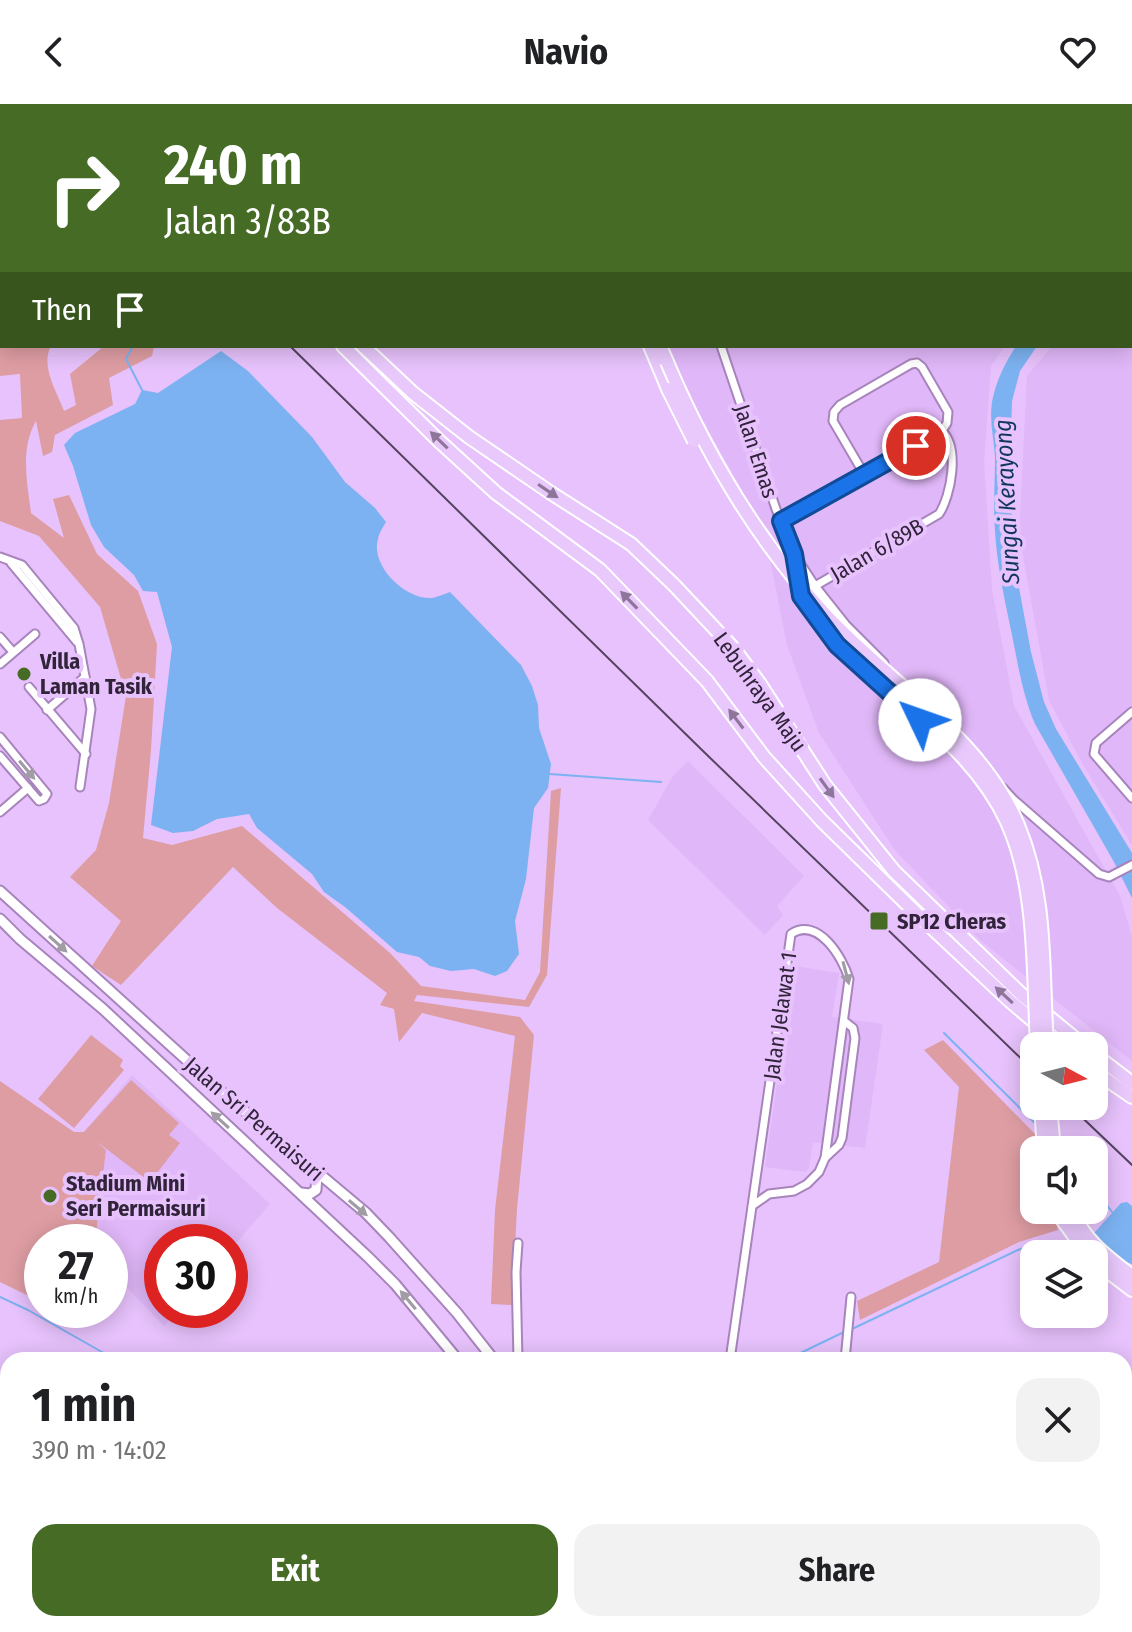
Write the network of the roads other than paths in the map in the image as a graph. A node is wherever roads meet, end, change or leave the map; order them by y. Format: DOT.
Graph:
graph roads {
  1 [pos="345,348"];
  2 [pos="365,348"];
  3 [pos="651,348"];
  4 [pos="661,348"];
  5 [pos="722,348"];
  6 [pos="942,431"];
  7 [pos="864,474"];
  8 [pos="781,521"];
  9 [pos="794,554"];
  10 [pos="0,557"];
  11 [pos="815,586"];
  12 [pos="35,634"];
  13 [pos="0,637"];
  14 [pos="13,652"];
  15 [pos="1,661"];
  16 [pos="85,677"];
  17 [pos="29,687"];
  18 [pos="47,710"];
  19 [pos="1132,712"];
  20 [pos="0,737"];
  21 [pos="86,754"];
  22 [pos="0,756"];
  23 [pos="80,787"];
  24 [pos="28,788"];
  25 [pos="1132,798"];
  26 [pos="1014,800"];
  27 [pos="0,812"];
  28 [pos="1132,865"];
  29 [pos="0,891"];
  30 [pos="0,919"];
  31 [pos="110,991"];
  32 [pos="103,1009"];
  33 [pos="844,1021"];
  34 [pos="1036,1032"];
  35 [pos="1046,1032"];
  36 [pos="1046,1032"];
  37 [pos="1067,1032"];
  38 [pos="1108,1065"];
  39 [pos="1108,1081"];
  40 [pos="1132,1083"];
  41 [pos="1132,1097"];
  42 [pos="825,1158"];
  43 [pos="317,1174"];
  44 [pos="762,1183"];
  45 [pos="301,1193"];
  46 [pos="778,1193"];
  47 [pos="752,1206"];
  48 [pos="1078,1224"];
  49 [pos="518,1243"];
  50 [pos="1108,1272"];
  51 [pos="1132,1276"];
  52 [pos="1132,1290"];
  53 [pos="851,1297"];
  54 [pos="451,1352"];
  55 [pos="488,1352"];
  56 [pos="518,1352"];
  57 [pos="731,1352"];
  58 [pos="846,1352"];
  35 -- 1 [label="highway, Lebuhraya Maju, one-way"];
  2 -- 37 [label="highway, Lebuhraya Maju, one-way"];
  3 -- 34 [label="highway, bridge"];
  4 -- 36 [label="highway, bridge"];
  5 -- 8 [label="street, Jalan Emas"];
  6 -- 7 [label="street"];
  6 -- 7 [label="street"];
  6 -- 11 [label="street, Jalan 6/89B"];
  7 -- 8 [label="street"];
  8 -- 9 [label="street, Jalan Emas"];
  9 -- 11 [label="street, Jalan Emas"];
  9 -- 26 [label="street, Jalan Emas"];
  10 -- 16 [label="street"];
  11 -- 26 [label="street, Jalan Emas"];
  12 -- 14 [label="street"];
  13 -- 14 [label="street"];
  14 -- 15 [label="street"];
  16 -- 18 [label="street"];
  16 -- 21 [label="street"];
  17 -- 18 [label="street"];
  18 -- 21 [label="street"];
  19 -- 25 [label="street"];
  20 -- 24 [label="street, one-way"];
  21 -- 23 [label="street"];
  22 -- 24 [label="street"];
  24 -- 27 [label="street"];
  26 -- 28 [label="street, Jalan Emas"];
  29 -- 31 [label="street, Jalan Sri Permaisuri, one-way"];
  30 -- 32 [label="street, Jalan Sri Permaisuri"];
  31 -- 32 [label="street"];
  31 -- 43 [label="street, Jalan Sri Permaisuri"];
  45 -- 32 [label="street, Jalan Sri Permaisuri, one-way"];
  33 -- 42 [label="street, Jalan Jelawat 1"];
  33 -- 42 [label="street, Jalan Jelawat 1"];
  44 -- 33 [label="street, Jalan Jelawat 1, one-way"];
  38 -- 40 [label="highway"];
  39 -- 41 [label="highway"];
  42 -- 46 [label="street, Jalan Jelawat 1"];
  43 -- 45 [label="street"];
  43 -- 55 [label="street, Jalan Sri Permaisuri, one-way"];
  44 -- 46 [label="street"];
  44 -- 47 [label="street, Jalan Jelawat 1"];
  54 -- 45 [label="street, Jalan Sri Permaisuri, one-way"];
  46 -- 47 [label="street, Jalan Jelawat 1"];
  47 -- 57 [label="street, Jalan Jelawat 1"];
  48 -- 51 [label="highway"];
  49 -- 56 [label="street"];
  50 -- 52 [label="highway"];
  53 -- 58 [label="street"];
}
